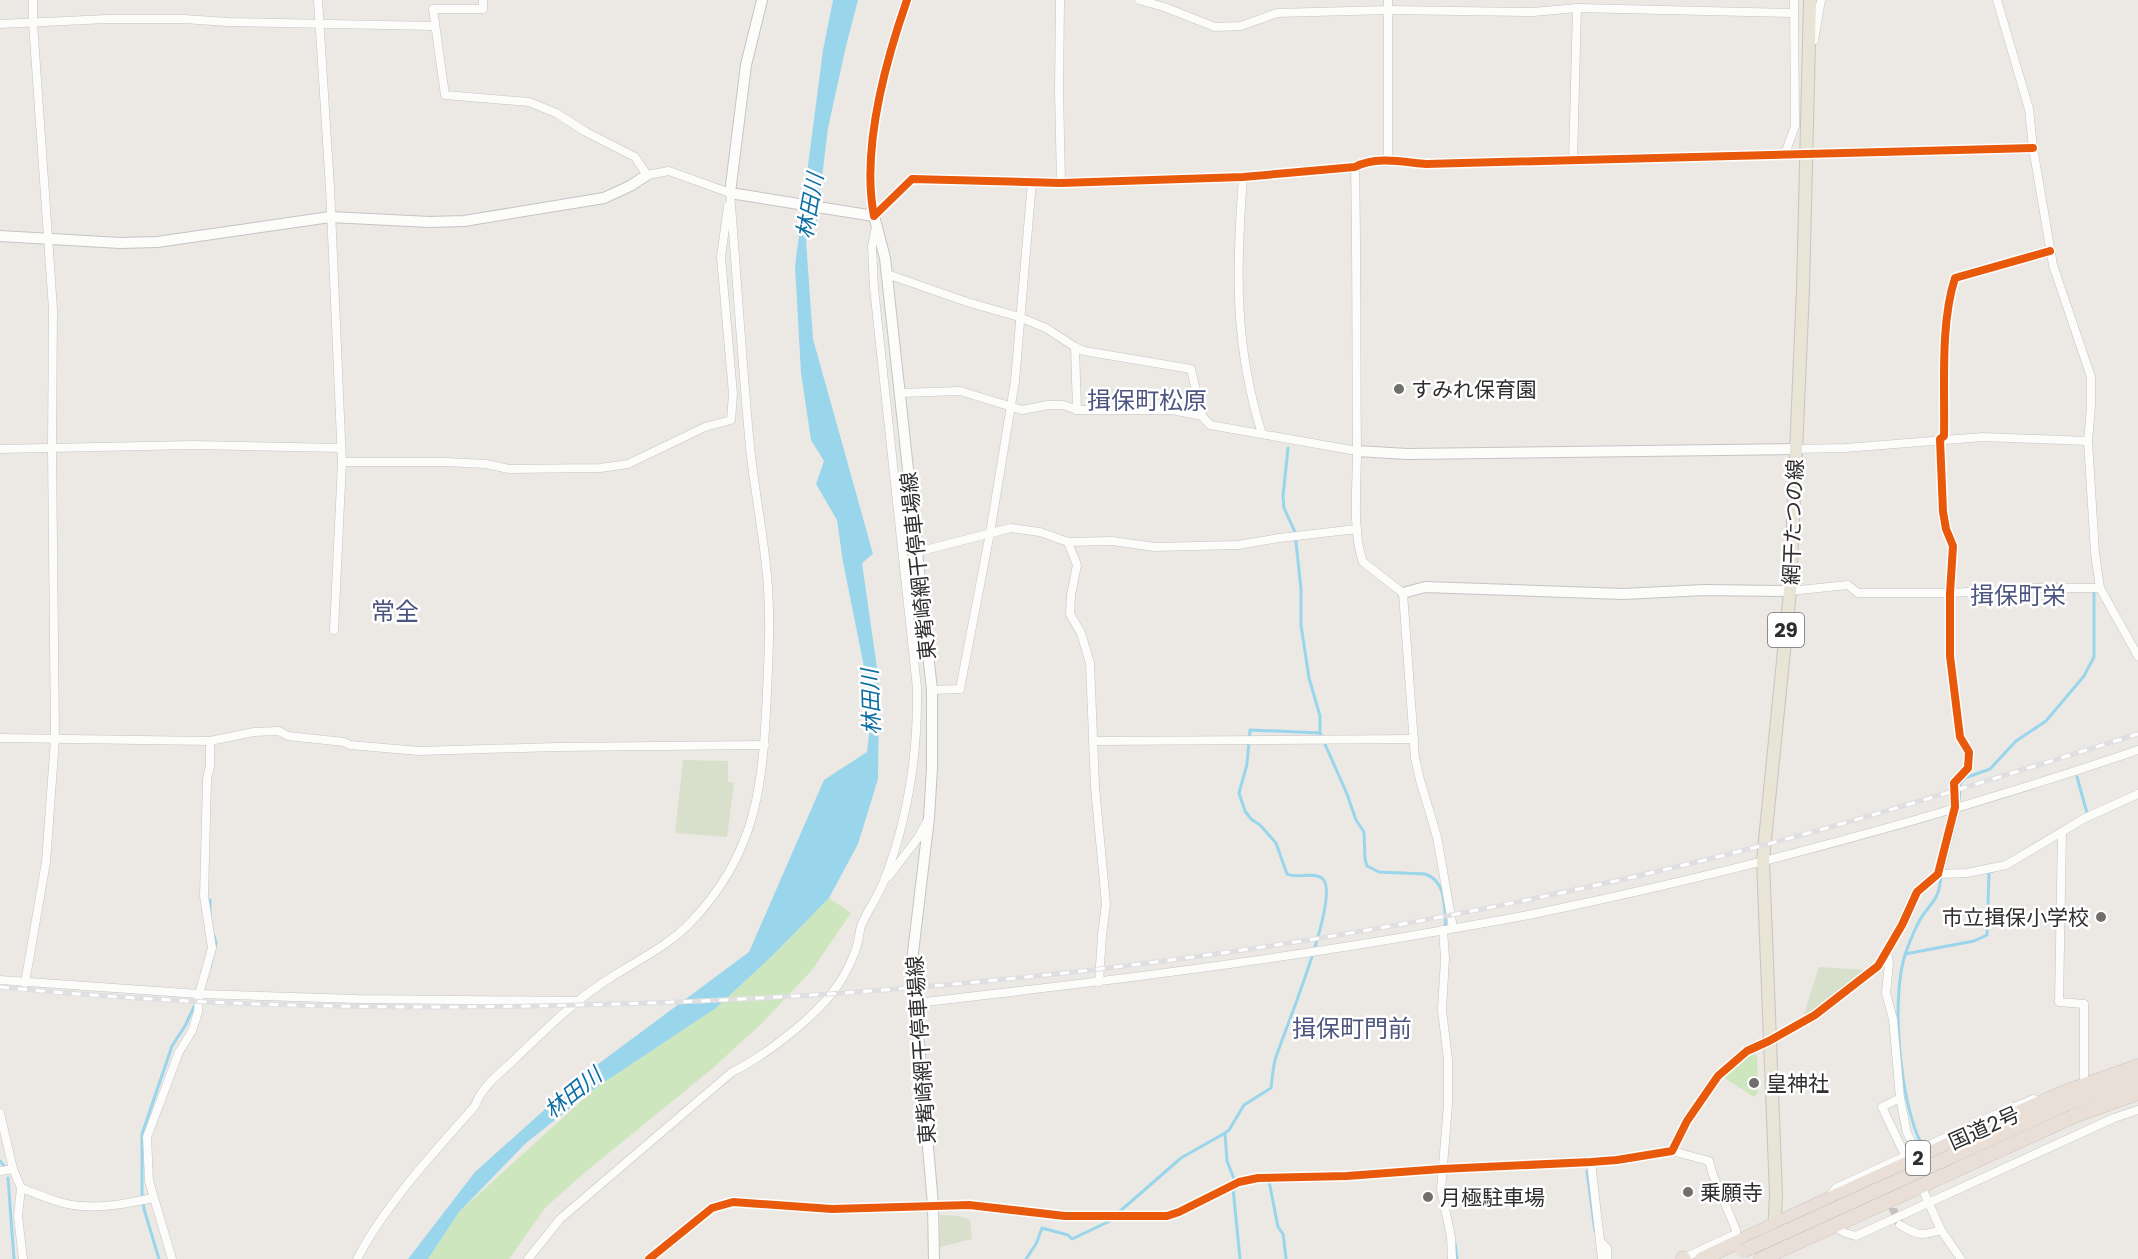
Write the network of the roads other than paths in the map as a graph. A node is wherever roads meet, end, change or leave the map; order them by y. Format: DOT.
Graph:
graph roads {
  1 [pos="33,0"];
  2 [pos="318,0"];
  3 [pos="483,0"];
  4 [pos="762,0"];
  5 [pos="907,0"];
  6 [pos="1060,0"];
  7 [pos="1139,0"];
  8 [pos="1388,0"];
  9 [pos="1794,0"];
  10 [pos="1810,0"];
  11 [pos="1821,0"];
  12 [pos="1997,0"];
  13 [pos="1577,8"];
  14 [pos="1388,10"];
  15 [pos="1794,13"];
  16 [pos="33,23"];
  17 [pos="0,24"];
  18 [pos="319,24"];
  19 [pos="435,26"];
  20 [pos="1809,69"];
  21 [pos="2033,148"];
  22 [pos="1785,154"];
  23 [pos="1806,154"];
  24 [pos="1388,160"];
  25 [pos="1573,160"];
  26 [pos="1355,167"];
  27 [pos="647,175"];
  28 [pos="1243,177"];
  29 [pos="1032,181"];
  30 [pos="1061,183"];
  31 [pos="730,193"];
  32 [pos="330,217"];
  33 [pos="875,220"];
  34 [pos="0,236"];
  35 [pos="49,240"];
  36 [pos="2050,251"];
  37 [pos="887,274"];
  38 [pos="1019,317"];
  39 [pos="1075,347"];
  40 [pos="900,393"];
  41 [pos="1010,408"];
  42 [pos="1077,410"];
  43 [pos="1202,416"];
  44 [pos="1262,434"];
  45 [pos="1940,439"];
  46 [pos="2088,441"];
  47 [pos="341,448"];
  48 [pos="0,449"];
  49 [pos="52,449"];
  50 [pos="1796,449"];
  51 [pos="1357,451"];
  52 [pos="342,462"];
  53 [pos="1357,529"];
  54 [pos="990,533"];
  55 [pos="1068,542"];
  56 [pos="917,552"];
  57 [pos="2100,588"];
  58 [pos="1790,591"];
  59 [pos="1403,593"];
  60 [pos="1950,593"];
  61 [pos="334,630"];
  62 [pos="2138,656"];
  63 [pos="932,690"];
  64 [pos="0,738"];
  65 [pos="55,739"];
  66 [pos="1414,739"];
  67 [pos="210,741"];
  68 [pos="1093,741"];
  69 [pos="765,745"];
  70 [pos="2138,750"];
  71 [pos="2138,794"];
  72 [pos="1955,807"];
  73 [pos="929,818"];
  74 [pos="2062,832"];
  75 [pos="1763,860"];
  76 [pos="1942,874"];
  77 [pos="883,883"];
  78 [pos="1453,928"];
  79 [pos="1443,930"];
  80 [pos="1887,951"];
  81 [pos="0,980"];
  82 [pos="1100,982"];
  83 [pos="25,983"];
  84 [pos="199,993"];
  85 [pos="579,1001"];
  86 [pos="916,1003"];
  87 [pos="1769,1041"];
  88 [pos="2138,1064"];
  89 [pos="2138,1078"];
  90 [pos="2084,1079"];
  91 [pos="2138,1093"];
  92 [pos="1900,1098"];
  93 [pos="2138,1110"];
  94 [pos="0,1113"];
  95 [pos="1672,1151"];
  96 [pos="1903,1151"];
  97 [pos="1918,1154"];
  98 [pos="1592,1162"];
  99 [pos="1441,1168"];
  100 [pos="13,1169"];
  101 [pos="0,1171"];
  102 [pos="1921,1186"];
  103 [pos="21,1188"];
  104 [pos="153,1198"];
  105 [pos="1929,1203"];
  106 [pos="933,1205"];
  107 [pos="1900,1225"];
  108 [pos="1774,1226"];
  109 [pos="1834,1226"];
  110 [pos="1941,1230"];
  111 [pos="1601,1242"];
  112 [pos="1768,1257"];
  113 [pos="651,1258"];
  114 [pos="23,1259"];
  115 [pos="172,1259"];
  116 [pos="357,1259"];
  117 [pos="528,1259"];
  118 [pos="934,1259"];
  119 [pos="1452,1259"];
  120 [pos="1602,1259"];
  121 [pos="1607,1259"];
  122 [pos="1683,1259"];
  123 [pos="1702,1259"];
  124 [pos="1725,1259"];
  125 [pos="1961,1259"];
  1 -- 16 [label="street"];
  2 -- 18 [label="street"];
  3 -- 19 [label="street"];
  4 -- 31 [label="street"];
  5 -- 33 [label="street"];
  6 -- 30 [label="street"];
  7 -- 14 [label="street"];
  8 -- 14 [label="street"];
  9 -- 15 [label="street"];
  10 -- 20 [label="main road, 網干たつの線 / 29"];
  11 -- 20 [label="street"];
  12 -- 21 [label="street"];
  13 -- 14 [label="street"];
  13 -- 15 [label="street"];
  13 -- 25 [label="street"];
  14 -- 24 [label="street"];
  15 -- 22 [label="street"];
  16 -- 17 [label="street"];
  16 -- 18 [label="street"];
  16 -- 35 [label="street"];
  18 -- 19 [label="street"];
  18 -- 32 [label="street"];
  19 -- 27 [label="street"];
  20 -- 23 [label="main road, 網干たつの線 / 29"];
  21 -- 23 [label="street"];
  21 -- 36 [label="street"];
  22 -- 23 [label="street"];
  22 -- 25 [label="street"];
  23 -- 50 [label="main road, 網干たつの線 / 29"];
  24 -- 25 [label="street"];
  24 -- 26 [label="street"];
  26 -- 28 [label="street"];
  26 -- 51 [label="street"];
  27 -- 31 [label="street"];
  27 -- 32 [label="street"];
  28 -- 30 [label="street"];
  28 -- 44 [label="street"];
  29 -- 30 [label="street"];
  29 -- 33 [label="street"];
  29 -- 38 [label="street"];
  31 -- 33 [label="street"];
  31 -- 52 [label="street"];
  31 -- 69 [label="street"];
  32 -- 35 [label="street"];
  32 -- 47 [label="street"];
  33 -- 37 [label="street, 東觜崎網干停車場線"];
  33 -- 77 [label="street"];
  34 -- 35 [label="street"];
  35 -- 49 [label="street"];
  36 -- 45 [label="street"];
  36 -- 46 [label="street"];
  37 -- 38 [label="street"];
  37 -- 40 [label="street, 東觜崎網干停車場線"];
  38 -- 39 [label="street"];
  38 -- 41 [label="street"];
  39 -- 42 [label="street"];
  39 -- 43 [label="street"];
  40 -- 41 [label="street"];
  40 -- 56 [label="street, 東觜崎網干停車場線"];
  41 -- 42 [label="street"];
  41 -- 54 [label="street"];
  42 -- 43 [label="street"];
  43 -- 44 [label="street"];
  44 -- 51 [label="street"];
  45 -- 46 [label="street"];
  45 -- 50 [label="street"];
  45 -- 60 [label="street"];
  46 -- 57 [label="street"];
  47 -- 49 [label="street"];
  47 -- 52 [label="street"];
  48 -- 49 [label="street"];
  49 -- 65 [label="street"];
  50 -- 51 [label="street"];
  50 -- 58 [label="main road, 網干たつの線 / 29"];
  51 -- 53 [label="street"];
  52 -- 61 [label="street"];
  53 -- 55 [label="street"];
  53 -- 59 [label="street"];
  54 -- 55 [label="street"];
  54 -- 56 [label="street"];
  54 -- 63 [label="street"];
  55 -- 68 [label="street"];
  56 -- 63 [label="street, 東觜崎網干停車場線"];
  57 -- 60 [label="street"];
  57 -- 62 [label="street"];
  58 -- 59 [label="street"];
  58 -- 60 [label="street"];
  58 -- 75 [label="main road, 網干たつの線 / 29"];
  59 -- 66 [label="street"];
  60 -- 72 [label="street"];
  63 -- 73 [label="street, 東觜崎網干停車場線"];
  64 -- 65 [label="street"];
  65 -- 67 [label="street"];
  65 -- 83 [label="street"];
  66 -- 68 [label="street"];
  66 -- 78 [label="street"];
  67 -- 69 [label="street"];
  67 -- 84 [label="street"];
  68 -- 82 [label="street"];
  69 -- 85 [label="street"];
  70 -- 72 [label="street"];
  71 -- 74 [label="street"];
  72 -- 75 [label="street"];
  72 -- 76 [label="street"];
  73 -- 77 [label="street"];
  73 -- 86 [label="street, 東觜崎網干停車場線"];
  74 -- 76 [label="street"];
  74 -- 90 [label="street"];
  75 -- 78 [label="street"];
  75 -- 87 [label="main road, 網干たつの線 / 29"];
  76 -- 80 [label="street"];
  77 -- 117 [label="street"];
  78 -- 79 [label="street"];
  79 -- 82 [label="street"];
  79 -- 99 [label="street"];
  80 -- 87 [label="street"];
  80 -- 92 [label="street"];
  81 -- 83 [label="street"];
  82 -- 86 [label="street"];
  83 -- 84 [label="street"];
  84 -- 85 [label="street"];
  84 -- 104 [label="street"];
  85 -- 116 [label="street"];
  86 -- 106 [label="street, 東觜崎網干停車場線"];
  87 -- 95 [label="street"];
  87 -- 108 [label="main road, 網干たつの線 / 29"];
  88 -- 90 [label="street"];
  88 -- 97 [label="highway, 国道2号 / 2"];
  89 -- 124 [label="highway, 2, bridge"];
  90 -- 97 [label="street"];
  91 -- 102 [label="highway, 国道2号 / 2"];
  92 -- 96 [label="street"];
  92 -- 97 [label="street"];
  93 -- 105 [label="street"];
  94 -- 100 [label="street"];
  95 -- 98 [label="street"];
  95 -- 122 [label="street"];
  97 -- 108 [label="highway, 国道2号 / 2"];
  98 -- 99 [label="street"];
  98 -- 111 [label="street"];
  99 -- 106 [label="street"];
  99 -- 119 [label="street"];
  100 -- 101 [label="street"];
  100 -- 103 [label="street"];
  102 -- 105 [label="street"];
  102 -- 109 [label="highway, 国道2号 / 2"];
  103 -- 104 [label="street"];
  103 -- 114 [label="street"];
  104 -- 115 [label="street"];
  105 -- 109 [label="street"];
  105 -- 110 [label="street"];
  106 -- 113 [label="street"];
  106 -- 118 [label="street, 東觜崎網干停車場線"];
  107 -- 110 [label="street"];
  108 -- 112 [label="main road, 網干たつの線 / 29"];
  108 -- 123 [label="highway, 国道2号 / 2"];
  109 -- 112 [label="highway, 国道2号 / 2"];
  110 -- 125 [label="street"];
  111 -- 120 [label="street"];
  111 -- 121 [label="street"];
}
